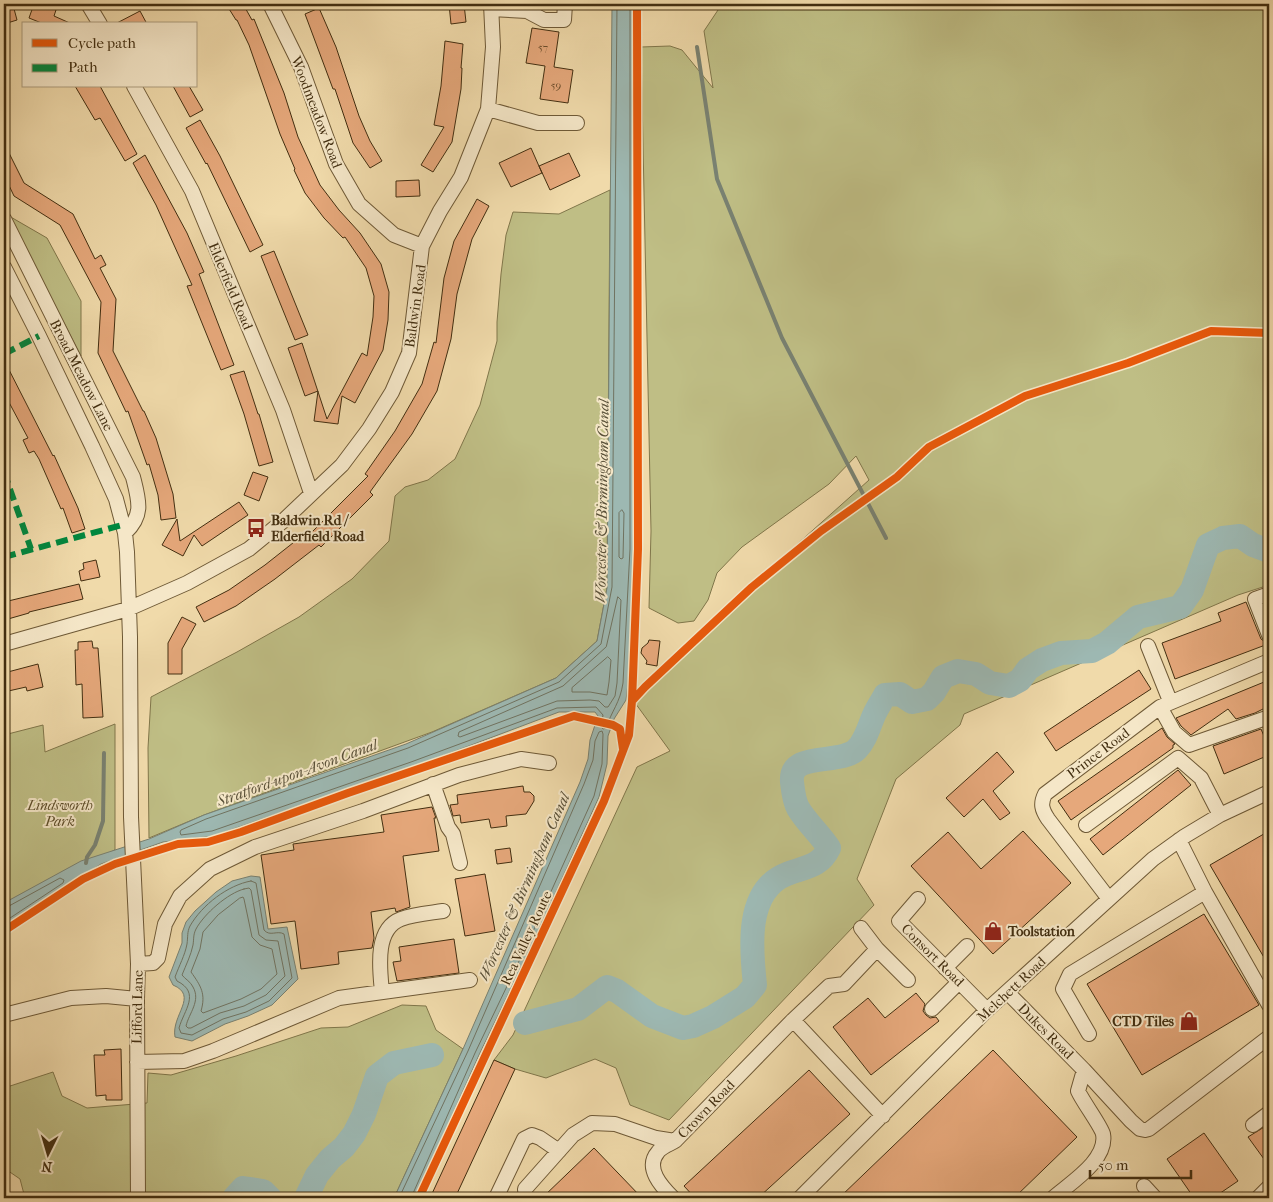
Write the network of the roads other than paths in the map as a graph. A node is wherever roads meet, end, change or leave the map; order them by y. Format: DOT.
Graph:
graph roads {
  1 [pos="88,4"];
  2 [pos="270,4"];
  3 [pos="565,4"];
  4 [pos="491,6"];
  5 [pos="99,22"];
  6 [pos="135,88"];
  7 [pos="488,109"];
  8 [pos="577,123"];
  9 [pos="4,219"];
  10 [pos="422,246"];
  11 [pos="4,267"];
  12 [pos="311,493"];
  13 [pos="125,533"];
  14 [pos="1269,594"];
  15 [pos="128,609"];
  16 [pos="1269,635"];
  17 [pos="4,644"];
  18 [pos="1148,646"];
  19 [pos="1269,661"];
  20 [pos="1165,704"];
  21 [pos="1269,717"];
  22 [pos="549,763"];
  23 [pos="433,784"];
  24 [pos="1269,792"];
  25 [pos="1220,815"];
  26 [pos="131,816"];
  27 [pos="1086,825"];
  28 [pos="1179,840"];
  29 [pos="460,863"];
  30 [pos="1205,892"];
  31 [pos="918,899"];
  32 [pos="1109,899"];
  33 [pos="443,911"];
  34 [pos="861,928"];
  35 [pos="967,946"];
  36 [pos="877,949"];
  37 [pos="138,964"];
  38 [pos="945,968"];
  39 [pos="470,980"];
  40 [pos="908,980"];
  41 [pos="959,982"];
  42 [pos="382,992"];
  43 [pos="1007,992"];
  44 [pos="137,999"];
  45 [pos="1269,1005"];
  46 [pos="932,1009"];
  47 [pos="986,1010"];
  48 [pos="4,1015"];
  49 [pos="793,1020"];
  50 [pos="1089,1034"];
  51 [pos="1269,1037"];
  52 [pos="136,1062"];
  53 [pos="1084,1070"];
  54 [pos="1269,1113"];
  55 [pos="883,1116"];
  56 [pos="1253,1124"];
  57 [pos="675,1141"];
  58 [pos="559,1151"];
  59 [pos="1144,1186"];
  60 [pos="1269,1187"];
  61 [pos="138,1198"];
  62 [pos="496,1198"];
  63 [pos="526,1198"];
  64 [pos="673,1198"];
  65 [pos="800,1198"];
  66 [pos="1053,1198"];
  67 [pos="1155,1198"];
  68 [pos="1258,1198"];
  1 -- 5 [label="street"];
  2 -- 10 [label="street, Woodmeadow Road"];
  3 -- 4 [label="street"];
  4 -- 7 [label="street, Baldwin Road"];
  6 -- 12 [label="street, Elderfield Road"];
  7 -- 8 [label="street"];
  7 -- 10 [label="street, Baldwin Road"];
  9 -- 13 [label="street, Broad Meadow Lane"];
  10 -- 12 [label="street, Baldwin Road"];
  11 -- 13 [label="street, Broad Meadow Lane"];
  12 -- 15 [label="street, Baldwin Road"];
  13 -- 15 [label="street, Broad Meadow Lane"];
  14 -- 16 [label="street"];
  15 -- 17 [label="street, Baldwin Road"];
  15 -- 26 [label="street, Broad Meadow Lane"];
  18 -- 20 [label="street"];
  19 -- 20 [label="street, Prince Road"];
  20 -- 21 [label="street"];
  20 -- 32 [label="street, Prince Road"];
  22 -- 23 [label="street"];
  23 -- 29 [label="street"];
  23 -- 37 [label="street"];
  24 -- 25 [label="street, Melchett Road"];
  25 -- 27 [label="street"];
  25 -- 28 [label="street, Melchett Road"];
  26 -- 37 [label="street, Lifford Lane"];
  28 -- 30 [label="street"];
  28 -- 32 [label="street, Melchett Road"];
  30 -- 45 [label="street"];
  30 -- 50 [label="street"];
  31 -- 38 [label="street, Consort Road"];
  32 -- 43 [label="street, Melchett Road"];
  33 -- 42 [label="street"];
  34 -- 36 [label="street"];
  35 -- 38 [label="street"];
  36 -- 40 [label="street"];
  36 -- 49 [label="street, Crown Road"];
  37 -- 44 [label="street, Lifford Lane"];
  38 -- 41 [label="street, Consort Road"];
  39 -- 42 [label="street"];
  41 -- 46 [label="street"];
  41 -- 47 [label="street, Consort Road"];
  42 -- 52 [label="street"];
  43 -- 47 [label="street, Melchett Road"];
  43 -- 53 [label="street, Dukes Road"];
  44 -- 48 [label="street"];
  44 -- 52 [label="street, Lifford Lane"];
  47 -- 55 [label="street, Melchett Road"];
  49 -- 55 [label="street"];
  49 -- 57 [label="street, Crown Road"];
  51 -- 53 [label="street, Dukes Road"];
  52 -- 61 [label="street, Lifford Lane"];
  53 -- 66 [label="street, Dukes Road"];
  54 -- 56 [label="street"];
  55 -- 65 [label="street, Melchett Road"];
  57 -- 58 [label="street, Crown Road"];
  57 -- 64 [label="street"];
  58 -- 62 [label="street"];
  58 -- 63 [label="street, Crown Road"];
  59 -- 67 [label="street"];
  60 -- 68 [label="street"];
}
